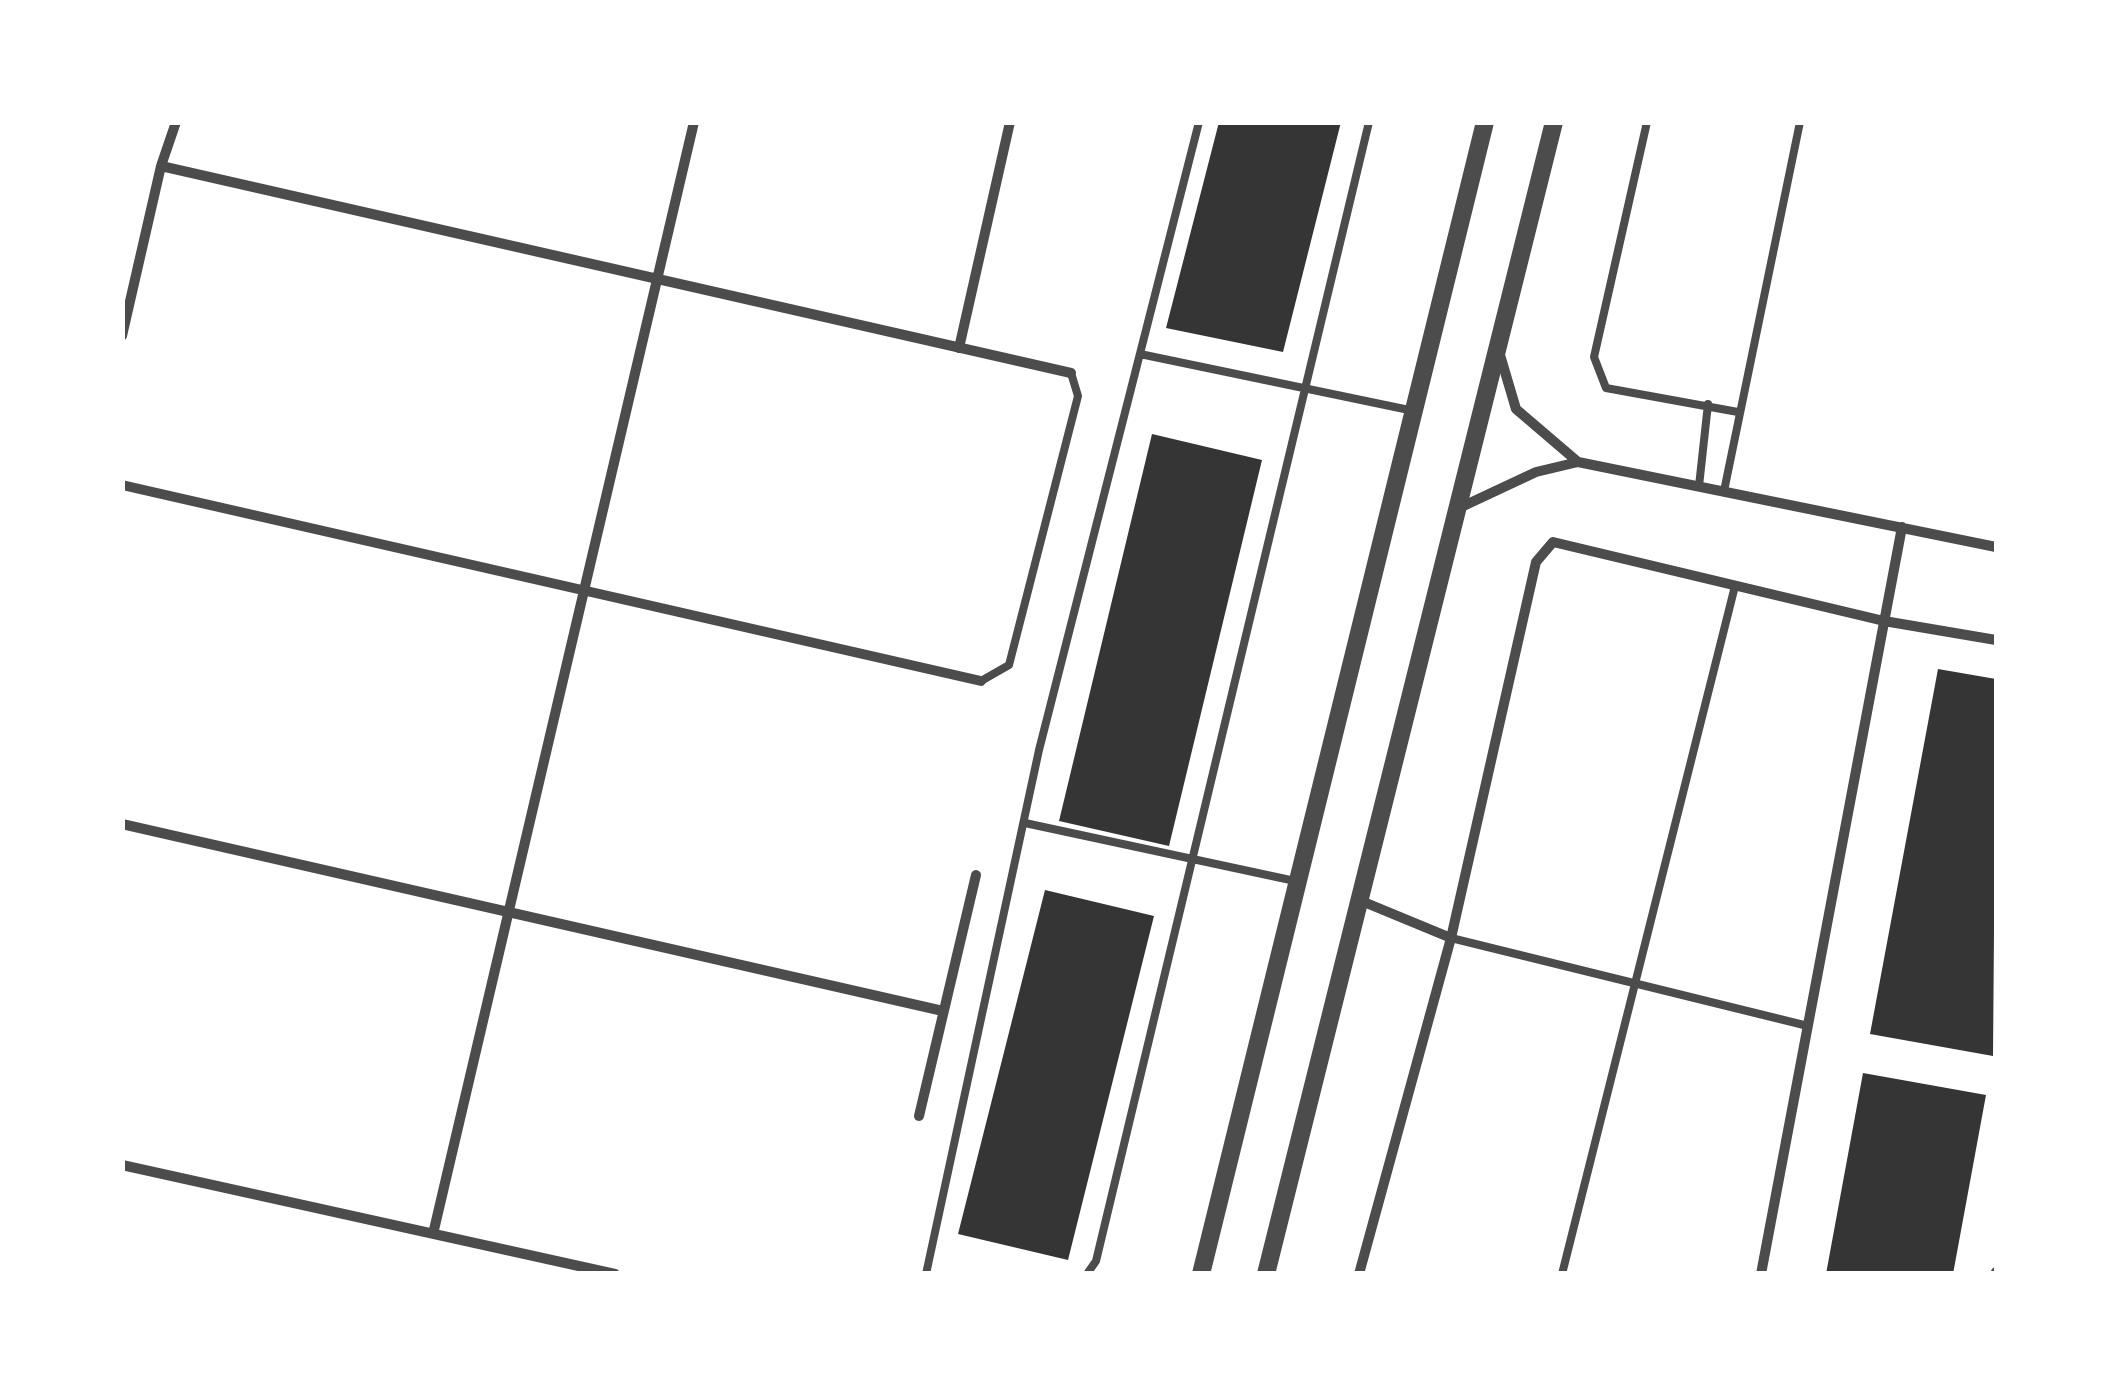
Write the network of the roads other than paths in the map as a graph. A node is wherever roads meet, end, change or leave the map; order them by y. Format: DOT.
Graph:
graph roads {
  1 [pos="176,122"];
  2 [pos="694,122"];
  3 [pos="1010,122"];
  4 [pos="1199,122"];
  5 [pos="1370,122"];
  6 [pos="1485,122"];
  7 [pos="1554,122"];
  8 [pos="1647,122"];
  9 [pos="1800,122"];
  10 [pos="161,166"];
  11 [pos="657,279"];
  12 [pos="122,336"];
  13 [pos="1498,346"];
  14 [pos="959,348"];
  15 [pos="1140,354"];
  16 [pos="1071,373"];
  17 [pos="1305,390"];
  18 [pos="1708,404"];
  19 [pos="1414,411"];
  20 [pos="1738,412"];
  21 [pos="1578,462"];
  22 [pos="122,485"];
  23 [pos="1699,486"];
  24 [pos="1724,491"];
  25 [pos="1457,508"];
  26 [pos="1902,527"];
  27 [pos="1996,546"];
  28 [pos="1736,586"];
  29 [pos="584,591"];
  30 [pos="1884,621"];
  31 [pos="1996,640"];
  32 [pos="982,681"];
  33 [pos="1026,823"];
  34 [pos="122,824"];
  35 [pos="1192,861"];
  36 [pos="976,876"];
  37 [pos="1298,881"];
  38 [pos="1359,900"];
  39 [pos="509,912"];
  40 [pos="1451,938"];
  41 [pos="1635,984"];
  42 [pos="943,1011"];
  43 [pos="1808,1026"];
  44 [pos="918,1116"];
  45 [pos="122,1165"];
  46 [pos="434,1234"];
  47 [pos="615,1274"];
  48 [pos="926,1274"];
  49 [pos="1087,1274"];
  50 [pos="1201,1274"];
  51 [pos="1266,1274"];
  52 [pos="1359,1274"];
  53 [pos="1562,1274"];
  54 [pos="1761,1274"];
  1 -- 10 [label="street"];
  2 -- 11 [label="street"];
  3 -- 14 [label="street"];
  4 -- 15 [label="lane"];
  5 -- 17 [label="lane"];
  6 -- 19 [label="street"];
  7 -- 13 [label="street"];
  8 -- 18 [label="lane"];
  9 -- 20 [label="lane"];
  10 -- 11 [label="street"];
  10 -- 12 [label="street"];
  11 -- 14 [label="street"];
  11 -- 29 [label="street"];
  13 -- 21 [label="street"];
  13 -- 25 [label="street"];
  14 -- 16 [label="street"];
  15 -- 17 [label="lane"];
  15 -- 33 [label="lane"];
  16 -- 32 [label="lane"];
  17 -- 19 [label="lane"];
  17 -- 35 [label="lane"];
  18 -- 20 [label="lane"];
  18 -- 23 [label="lane"];
  19 -- 37 [label="street"];
  20 -- 24 [label="lane"];
  21 -- 23 [label="street"];
  21 -- 25 [label="street"];
  22 -- 29 [label="street"];
  23 -- 24 [label="street"];
  24 -- 26 [label="street"];
  25 -- 38 [label="street"];
  26 -- 27 [label="street"];
  26 -- 30 [label="street"];
  28 -- 30 [label="street"];
  28 -- 40 [label="street"];
  28 -- 41 [label="lane"];
  29 -- 32 [label="street"];
  29 -- 39 [label="street"];
  30 -- 31 [label="street"];
  30 -- 43 [label="street"];
  33 -- 35 [label="lane"];
  33 -- 48 [label="lane"];
  34 -- 39 [label="street"];
  35 -- 37 [label="lane"];
  35 -- 49 [label="lane"];
  36 -- 42 [label="street"];
  37 -- 50 [label="street"];
  38 -- 40 [label="street"];
  38 -- 51 [label="street"];
  39 -- 42 [label="street"];
  39 -- 46 [label="street"];
  40 -- 41 [label="lane"];
  40 -- 52 [label="street"];
  41 -- 43 [label="lane"];
  41 -- 53 [label="lane"];
  42 -- 44 [label="street"];
  43 -- 54 [label="street"];
  45 -- 46 [label="street"];
  46 -- 47 [label="street"];
}
